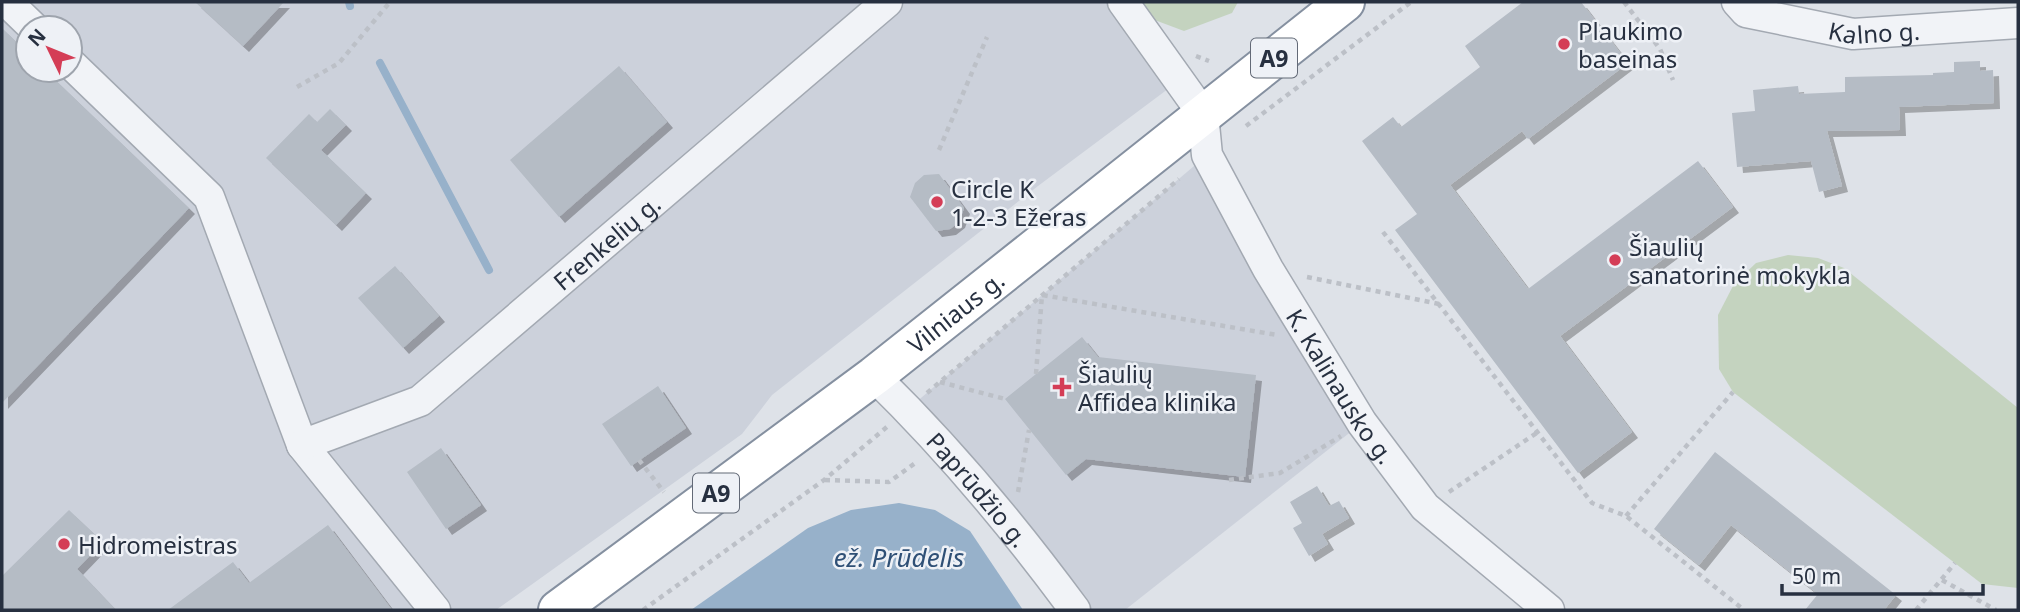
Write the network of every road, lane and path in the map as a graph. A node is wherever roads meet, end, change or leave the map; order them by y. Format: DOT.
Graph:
graph roads {
  1 [pos="390,2"];
  2 [pos="887,2"];
  3 [pos="1123,2"];
  4 [pos="1345,2"];
  5 [pos="1412,2"];
  6 [pos="1624,2"];
  7 [pos="1737,2"];
  8 [pos="2018,23"];
  9 [pos="987,37"];
  10 [pos="84,76"];
  11 [pos="1673,80"];
  12 [pos="297,87"];
  13 [pos="1203,114"];
  14 [pos="939,150"];
  15 [pos="1207,155"];
  16 [pos="1383,232"];
  17 [pos="1268,269"];
  18 [pos="1042,295"];
  19 [pos="1441,304"];
  20 [pos="1312,342"];
  21 [pos="1036,374"];
  22 [pos="873,376"];
  23 [pos="940,382"];
  24 [pos="1733,392"];
  25 [pos="1005,399"];
  26 [pos="908,409"];
  27 [pos="1362,423"];
  28 [pos="1029,430"];
  29 [pos="1538,432"];
  30 [pos="940,444"];
  31 [pos="302,445"];
  32 [pos="639,460"];
  33 [pos="1229,480"];
  34 [pos="824,481"];
  35 [pos="664,492"];
  36 [pos="1425,508"];
  37 [pos="1626,516"];
  38 [pos="1012,527"];
  39 [pos="1955,563"];
  40 [pos="1942,580"];
  41 [pos="1741,609"];
  42 [pos="435,610"];
  43 [pos="558,610"];
  44 [pos="643,610"];
  45 [pos="1075,610"];
  46 [pos="1549,610"];
  47 [pos="1916,610"];
  48 [pos="1996,610"];
  1 -- 12 [label="path"];
  2 -- 31 [label="street, Frenkelių g."];
  3 -- 13 [label="street"];
  4 -- 13 [label="highway, Vilniaus g. / A9"];
  5 -- 15 [label="path"];
  6 -- 11 [label="path"];
  7 -- 8 [label="street, Kalno g."];
  9 -- 14 [label="path"];
  10 -- 31 [label="street"];
  13 -- 15 [label="street, K. Kalinausko g."];
  13 -- 22 [label="highway, Vilniaus g. / A9"];
  15 -- 17 [label="street, K. Kalinausko g."];
  15 -- 18 [label="path"];
  16 -- 19 [label="path"];
  17 -- 19 [label="path"];
  17 -- 20 [label="street, K. Kalinausko g."];
  18 -- 20 [label="path"];
  18 -- 21 [label="path"];
  18 -- 23 [label="path"];
  19 -- 29 [label="path"];
  20 -- 27 [label="street, K. Kalinausko g."];
  22 -- 26 [label="street, Paprūdžio g."];
  22 -- 43 [label="highway, Vilniaus g. / A9"];
  23 -- 25 [label="path"];
  23 -- 26 [label="path"];
  24 -- 37 [label="path"];
  26 -- 30 [label="street, Paprūdžio g."];
  26 -- 34 [label="path"];
  27 -- 33 [label="path"];
  27 -- 36 [label="street, K. Kalinausko g."];
  28 -- 38 [label="path"];
  29 -- 36 [label="path"];
  29 -- 37 [label="path"];
  30 -- 34 [label="path"];
  30 -- 38 [label="street, Paprūdžio g."];
  31 -- 42 [label="street"];
  32 -- 35 [label="path"];
  34 -- 44 [label="path"];
  36 -- 46 [label="street, K. Kalinausko g."];
  37 -- 41 [label="path"];
  38 -- 45 [label="street, Paprūdžio g."];
  39 -- 40 [label="path"];
  40 -- 47 [label="path"];
  40 -- 48 [label="path"];
}
